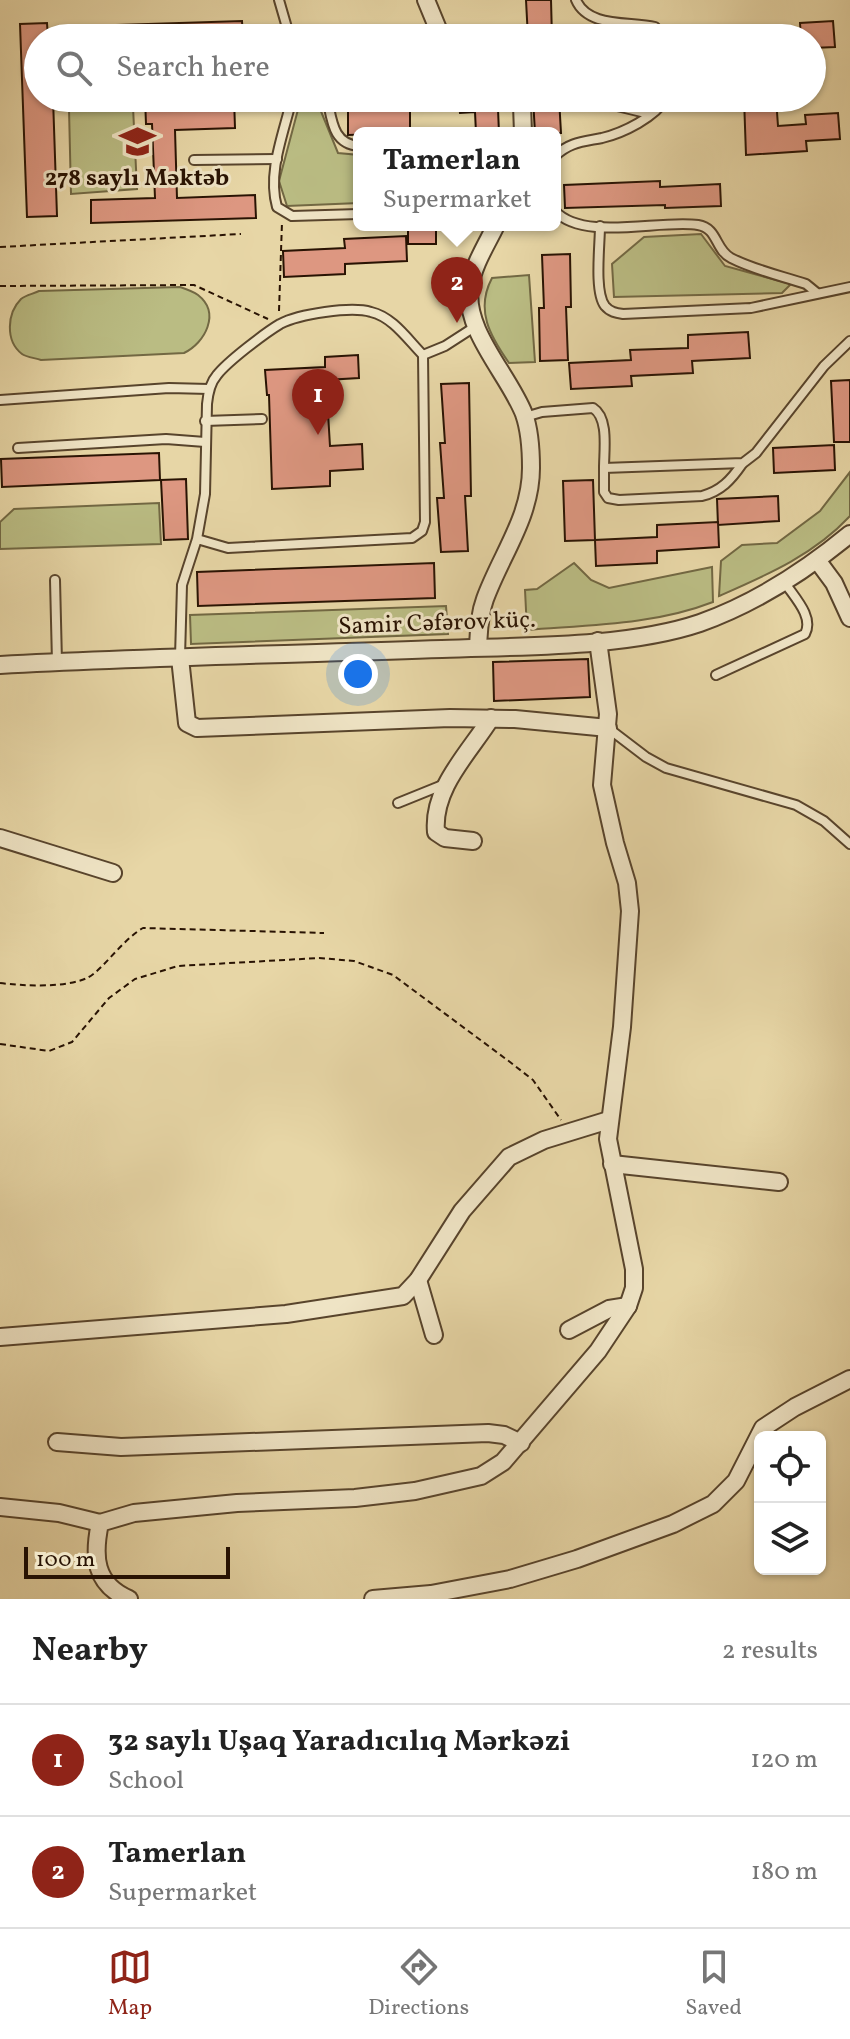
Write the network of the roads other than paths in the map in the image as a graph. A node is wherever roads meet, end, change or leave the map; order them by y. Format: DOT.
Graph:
graph roads {
  1 [pos="279,0"];
  2 [pos="426,0"];
  3 [pos="576,0"];
  4 [pos="286,24"];
  5 [pos="434,24"];
  6 [pos="630,24"];
  7 [pos="289,112"];
  8 [pos="330,112"];
  9 [pos="639,112"];
  10 [pos="656,112"];
  11 [pos="651,115"];
  12 [pos="353,144"];
  13 [pos="561,151"];
  14 [pos="277,159"];
  15 [pos="194,160"];
  16 [pos="353,214"];
  17 [pos="561,217"];
  18 [pos="600,226"];
  19 [pos="493,231"];
  20 [pos="850,287"];
  21 [pos="817,293"];
  22 [pos="476,326"];
  23 [pos="850,341"];
  24 [pos="423,355"];
  25 [pos="209,389"];
  26 [pos="0,400"];
  27 [pos="525,417"];
  28 [pos="262,419"];
  29 [pos="205,421"];
  30 [pos="205,442"];
  31 [pos="18,448"];
  32 [pos="743,463"];
  33 [pos="604,468"];
  34 [pos="850,534"];
  35 [pos="197,539"];
  36 [pos="817,560"];
  37 [pos="55,580"];
  38 [pos="785,583"];
  39 [pos="850,618"];
  40 [pos="598,641"];
  41 [pos="478,647"];
  42 [pos="180,658"];
  43 [pos="57,662"];
  44 [pos="0,665"];
  45 [pos="716,675"];
  46 [pos="491,718"];
  47 [pos="608,728"];
  48 [pos="446,784"];
  49 [pos="398,803"];
  50 [pos="0,838"];
  51 [pos="473,841"];
  52 [pos="850,844"];
  53 [pos="113,873"];
  54 [pos="609,1120"];
  55 [pos="612,1164"];
  56 [pos="779,1182"];
  57 [pos="418,1280"];
  58 [pos="628,1306"];
  59 [pos="569,1330"];
  60 [pos="434,1335"];
  61 [pos="0,1337"];
  62 [pos="850,1379"];
  63 [pos="57,1442"];
  64 [pos="521,1443"];
  65 [pos="0,1507"];
  66 [pos="100,1523"];
  67 [pos="129,1599"];
  68 [pos="373,1599"];
  1 -- 4 [label="lane"];
  2 -- 5 [label="street"];
  3 -- 6 [label="lane"];
  7 -- 14 [label="lane"];
  8 -- 12 [label="lane"];
  9 -- 11 [label="lane"];
  10 -- 11 [label="lane"];
  11 -- 13 [label="lane"];
  14 -- 15 [label="lane"];
  14 -- 16 [label="lane"];
  17 -- 18 [label="lane"];
  18 -- 21 [label="lane"];
  18 -- 21 [label="lane"];
  19 -- 22 [label="street"];
  20 -- 21 [label="lane"];
  22 -- 24 [label="lane"];
  22 -- 27 [label="street"];
  23 -- 32 [label="lane"];
  24 -- 25 [label="lane"];
  24 -- 35 [label="lane"];
  25 -- 26 [label="lane"];
  25 -- 29 [label="lane"];
  27 -- 33 [label="lane"];
  27 -- 41 [label="street"];
  28 -- 29 [label="lane"];
  29 -- 30 [label="lane"];
  30 -- 31 [label="lane"];
  30 -- 35 [label="lane"];
  32 -- 33 [label="lane"];
  32 -- 33 [label="lane"];
  34 -- 36 [label="street, Samir Cəfərov küç."];
  35 -- 42 [label="lane"];
  36 -- 38 [label="street, Samir Cəfərov küç."];
  36 -- 39 [label="street"];
  37 -- 43 [label="lane"];
  38 -- 40 [label="street, Samir Cəfərov küç."];
  38 -- 45 [label="lane"];
  40 -- 41 [label="street, Samir Cəfərov küç."];
  40 -- 47 [label="street"];
  41 -- 42 [label="street, Samir Cəfərov küç."];
  42 -- 43 [label="street, Samir Cəfərov küç."];
  42 -- 46 [label="street"];
  43 -- 44 [label="street, Samir Cəfərov küç."];
  46 -- 47 [label="street"];
  46 -- 48 [label="street"];
  47 -- 52 [label="lane"];
  47 -- 54 [label="street"];
  48 -- 49 [label="lane"];
  48 -- 51 [label="street"];
  50 -- 53 [label="street"];
  54 -- 55 [label="street"];
  54 -- 57 [label="street"];
  55 -- 56 [label="street"];
  55 -- 58 [label="street"];
  57 -- 60 [label="street"];
  57 -- 61 [label="street"];
  58 -- 59 [label="street"];
  58 -- 64 [label="street"];
  62 -- 68 [label="street"];
  63 -- 64 [label="street"];
  64 -- 66 [label="street"];
  65 -- 66 [label="street"];
  66 -- 67 [label="street"];
}
